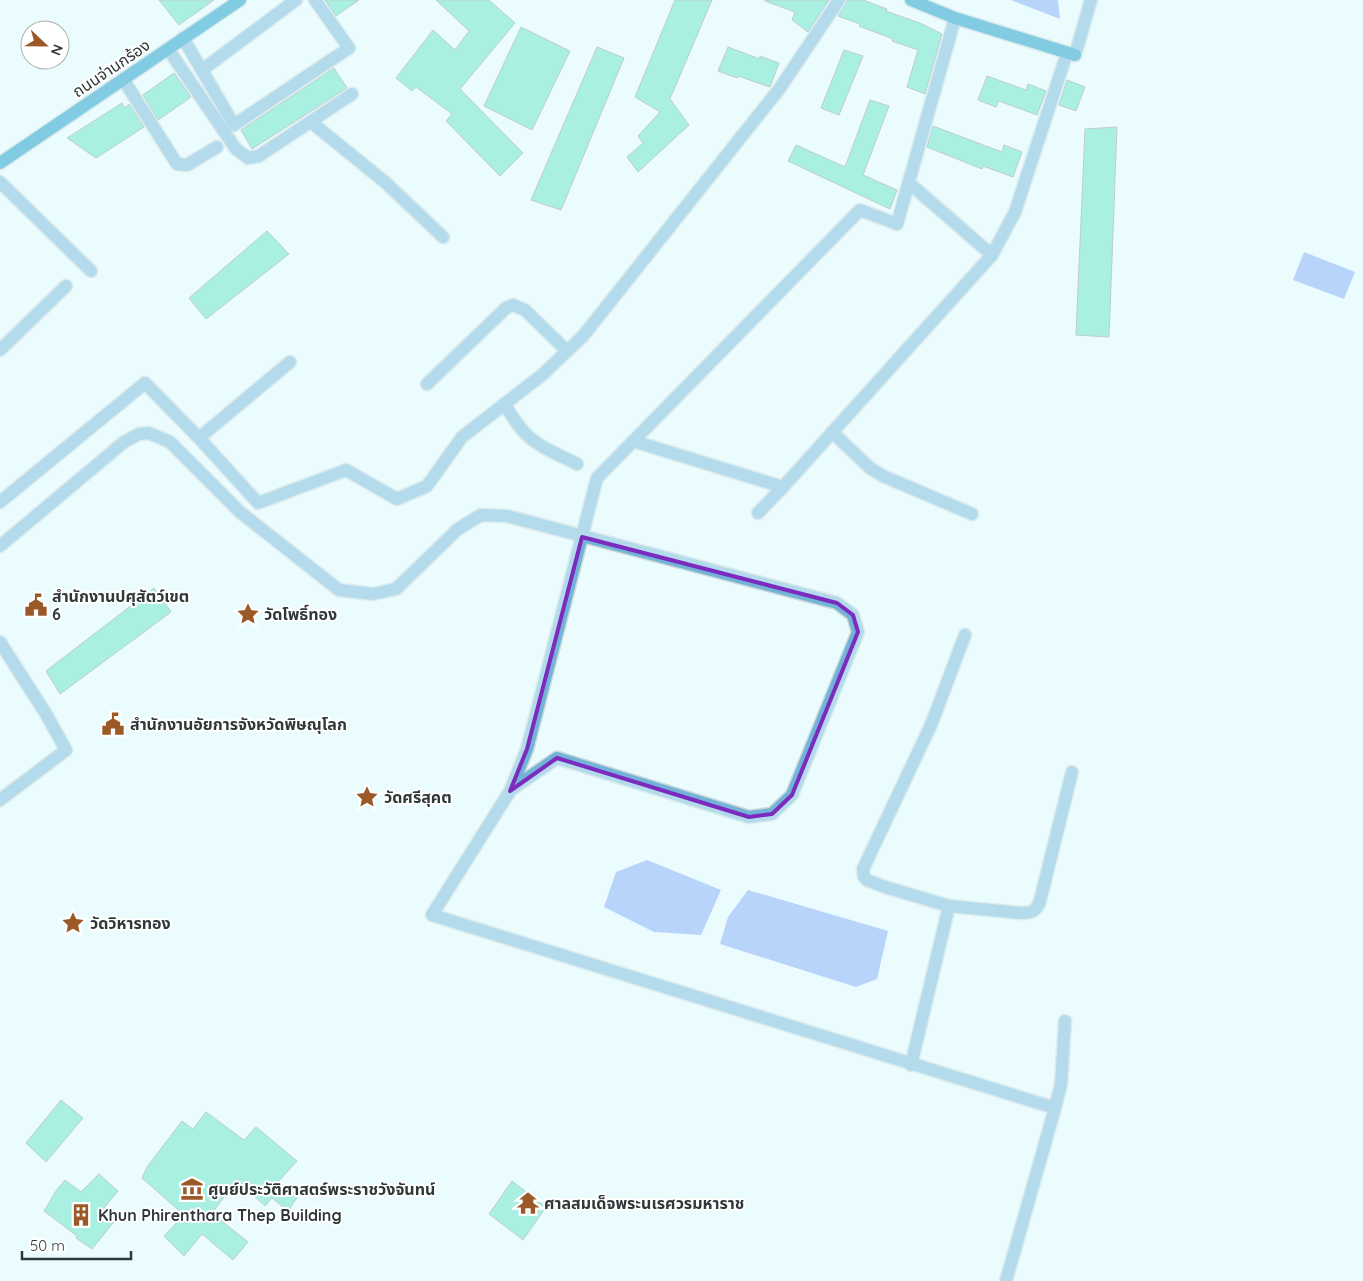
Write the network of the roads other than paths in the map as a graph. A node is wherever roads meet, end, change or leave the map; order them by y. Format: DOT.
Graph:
graph roads {
  1 [pos="240,0"];
  2 [pos="296,0"];
  3 [pos="315,0"];
  4 [pos="840,0"];
  5 [pos="911,0"];
  6 [pos="1091,0"];
  7 [pos="955,18"];
  8 [pos="183,38"];
  9 [pos="168,49"];
  10 [pos="1071,54"];
  11 [pos="202,70"];
  12 [pos="123,79"];
  13 [pos="352,94"];
  14 [pos="311,122"];
  15 [pos="217,147"];
  16 [pos="0,163"];
  17 [pos="0,182"];
  18 [pos="909,183"];
  19 [pos="443,237"];
  20 [pos="992,254"];
  21 [pos="91,271"];
  22 [pos="66,286"];
  23 [pos="0,350"];
  24 [pos="567,351"];
  25 [pos="290,362"];
  26 [pos="427,384"];
  27 [pos="504,404"];
  28 [pos="832,432"];
  29 [pos="199,438"];
  30 [pos="633,441"];
  31 [pos="577,464"];
  32 [pos="783,487"];
  33 [pos="0,502"];
  34 [pos="758,513"];
  35 [pos="972,514"];
  36 [pos="582,537"];
  37 [pos="0,546"];
  38 [pos="965,636"];
  39 [pos="0,642"];
  40 [pos="1072,772"];
  41 [pos="510,791"];
  42 [pos="0,800"];
  43 [pos="949,906"];
  44 [pos="1066,1021"];
  45 [pos="911,1065"];
  46 [pos="1055,1108"];
  47 [pos="1006,1281"];
  1 -- 8 [label="street, ถนนจ่านกร้อง"];
  2 -- 11 [label="street"];
  3 -- 11 [label="street"];
  4 -- 24 [label="street"];
  5 -- 7 [label="street"];
  6 -- 10 [label="street"];
  7 -- 10 [label="street"];
  7 -- 18 [label="street"];
  8 -- 9 [label="street, ถนนจ่านกร้อง"];
  8 -- 11 [label="street"];
  9 -- 12 [label="street, ถนนจ่านกร้อง"];
  9 -- 14 [label="street"];
  10 -- 20 [label="street"];
  12 -- 15 [label="street"];
  12 -- 16 [label="street, ถนนจ่านกร้อง"];
  13 -- 14 [label="street"];
  14 -- 19 [label="street"];
  17 -- 21 [label="street"];
  18 -- 20 [label="street"];
  18 -- 30 [label="street"];
  20 -- 28 [label="street"];
  22 -- 23 [label="street"];
  24 -- 26 [label="street"];
  24 -- 27 [label="street"];
  25 -- 29 [label="street"];
  27 -- 29 [label="street"];
  27 -- 31 [label="street"];
  28 -- 32 [label="street"];
  28 -- 35 [label="street"];
  29 -- 33 [label="street"];
  30 -- 32 [label="street"];
  30 -- 36 [label="street"];
  32 -- 34 [label="street"];
  36 -- 37 [label="street"];
  36 -- 41 [label="street"];
  36 -- 41 [label="street"];
  38 -- 43 [label="street"];
  39 -- 42 [label="street"];
  40 -- 43 [label="street"];
  41 -- 45 [label="street"];
  43 -- 45 [label="street"];
  44 -- 46 [label="street"];
  45 -- 46 [label="street"];
  46 -- 47 [label="street"];
}
